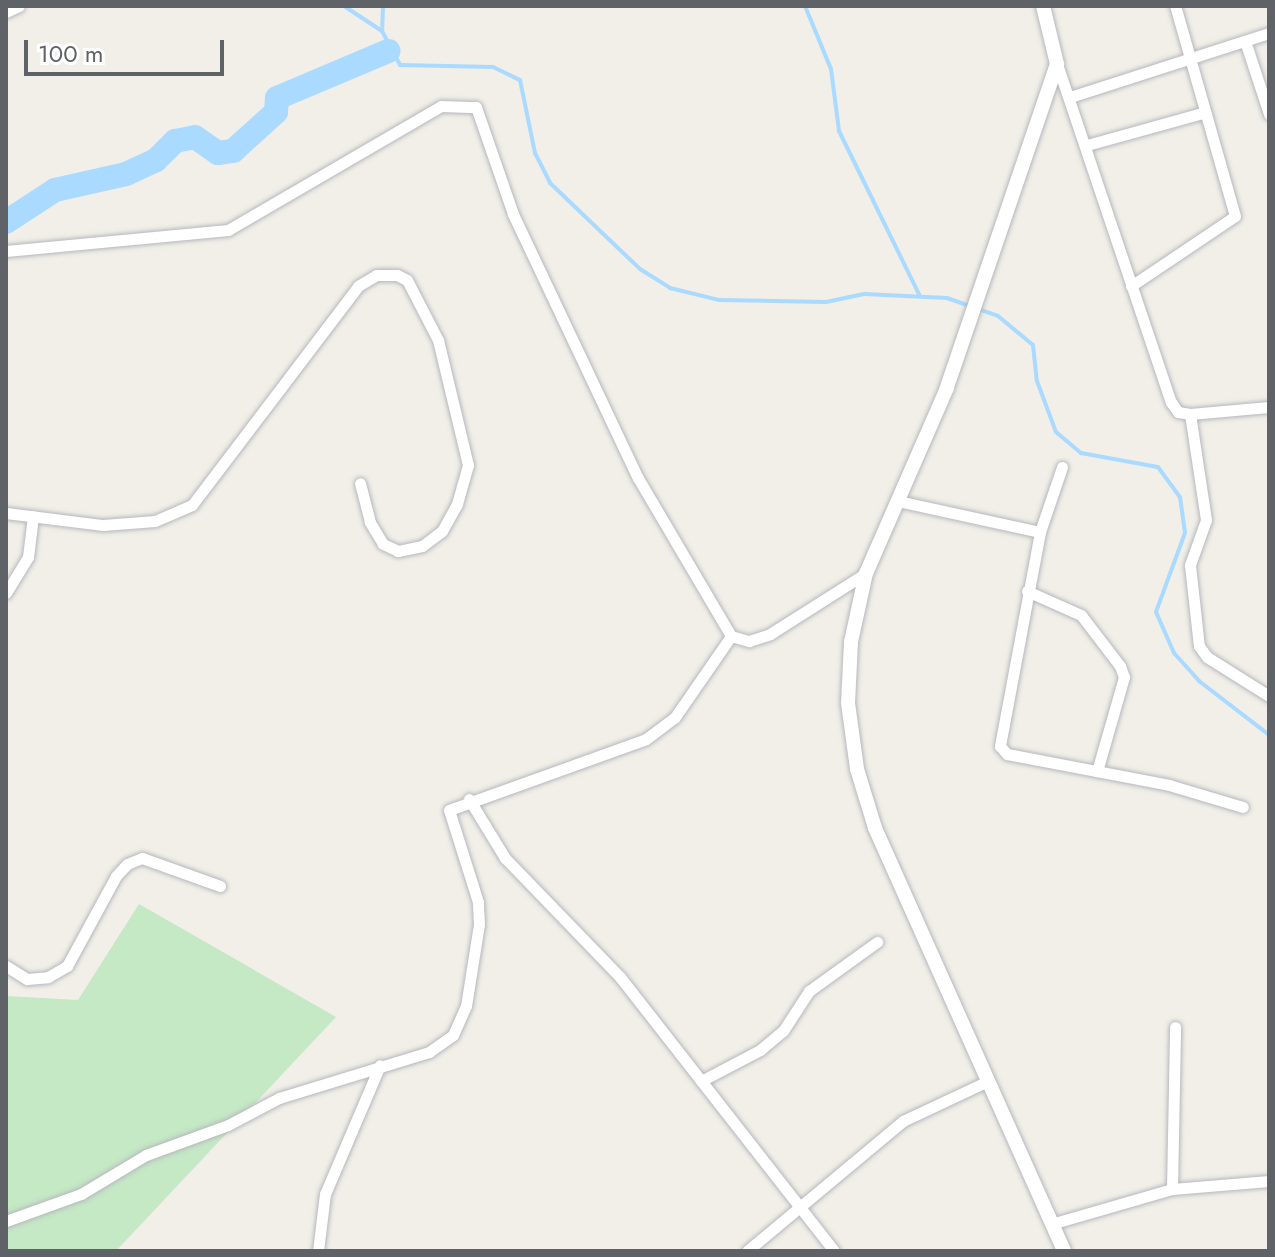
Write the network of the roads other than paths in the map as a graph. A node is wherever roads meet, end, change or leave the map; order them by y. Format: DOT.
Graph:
graph roads {
  1 [pos="19,6"];
  2 [pos="1043,6"];
  3 [pos="1175,6"];
  4 [pos="6,12"];
  5 [pos="1269,33"];
  6 [pos="1245,41"];
  7 [pos="1191,59"];
  8 [pos="1057,64"];
  9 [pos="1070,97"];
  10 [pos="1206,112"];
  11 [pos="1269,114"];
  12 [pos="1087,145"];
  13 [pos="6,251"];
  14 [pos="1131,286"];
  15 [pos="1269,407"];
  16 [pos="1190,414"];
  17 [pos="1062,467"];
  18 [pos="360,483"];
  19 [pos="898,501"];
  20 [pos="6,513"];
  21 [pos="33,516"];
  22 [pos="1040,532"];
  23 [pos="866,573"];
  24 [pos="1027,591"];
  25 [pos="6,593"];
  26 [pos="731,636"];
  27 [pos="1269,696"];
  28 [pos="1097,771"];
  29 [pos="469,799"];
  30 [pos="1243,807"];
  31 [pos="220,886"];
  32 [pos="877,942"];
  33 [pos="6,966"];
  34 [pos="1175,1027"];
  35 [pos="380,1065"];
  36 [pos="701,1081"];
  37 [pos="988,1081"];
  38 [pos="1269,1181"];
  39 [pos="1172,1189"];
  40 [pos="802,1208"];
  41 [pos="6,1221"];
  42 [pos="1051,1224"];
  43 [pos="318,1251"];
  44 [pos="747,1251"];
  45 [pos="834,1251"];
  46 [pos="1064,1251"];
  1 -- 4 [label="street"];
  2 -- 8 [label="street"];
  3 -- 7 [label="street"];
  5 -- 6 [label="street"];
  6 -- 7 [label="street"];
  6 -- 11 [label="street"];
  7 -- 9 [label="street"];
  7 -- 10 [label="street"];
  8 -- 9 [label="street"];
  8 -- 19 [label="street"];
  9 -- 12 [label="street"];
  10 -- 12 [label="street"];
  10 -- 14 [label="street"];
  12 -- 14 [label="street"];
  13 -- 26 [label="street"];
  14 -- 16 [label="street"];
  15 -- 16 [label="street"];
  16 -- 27 [label="street"];
  17 -- 22 [label="street"];
  18 -- 21 [label="street"];
  19 -- 22 [label="street"];
  19 -- 23 [label="street"];
  20 -- 21 [label="street"];
  21 -- 25 [label="street"];
  22 -- 24 [label="street"];
  23 -- 26 [label="street"];
  23 -- 37 [label="street"];
  24 -- 28 [label="street"];
  24 -- 28 [label="street"];
  26 -- 29 [label="street"];
  28 -- 30 [label="street"];
  29 -- 35 [label="street"];
  29 -- 36 [label="street"];
  31 -- 33 [label="street"];
  32 -- 36 [label="street"];
  34 -- 39 [label="street"];
  35 -- 41 [label="street"];
  35 -- 43 [label="street"];
  36 -- 40 [label="street"];
  37 -- 40 [label="street"];
  37 -- 42 [label="street"];
  38 -- 39 [label="street"];
  39 -- 42 [label="street"];
  40 -- 44 [label="street"];
  40 -- 45 [label="street"];
  42 -- 46 [label="street"];
}
